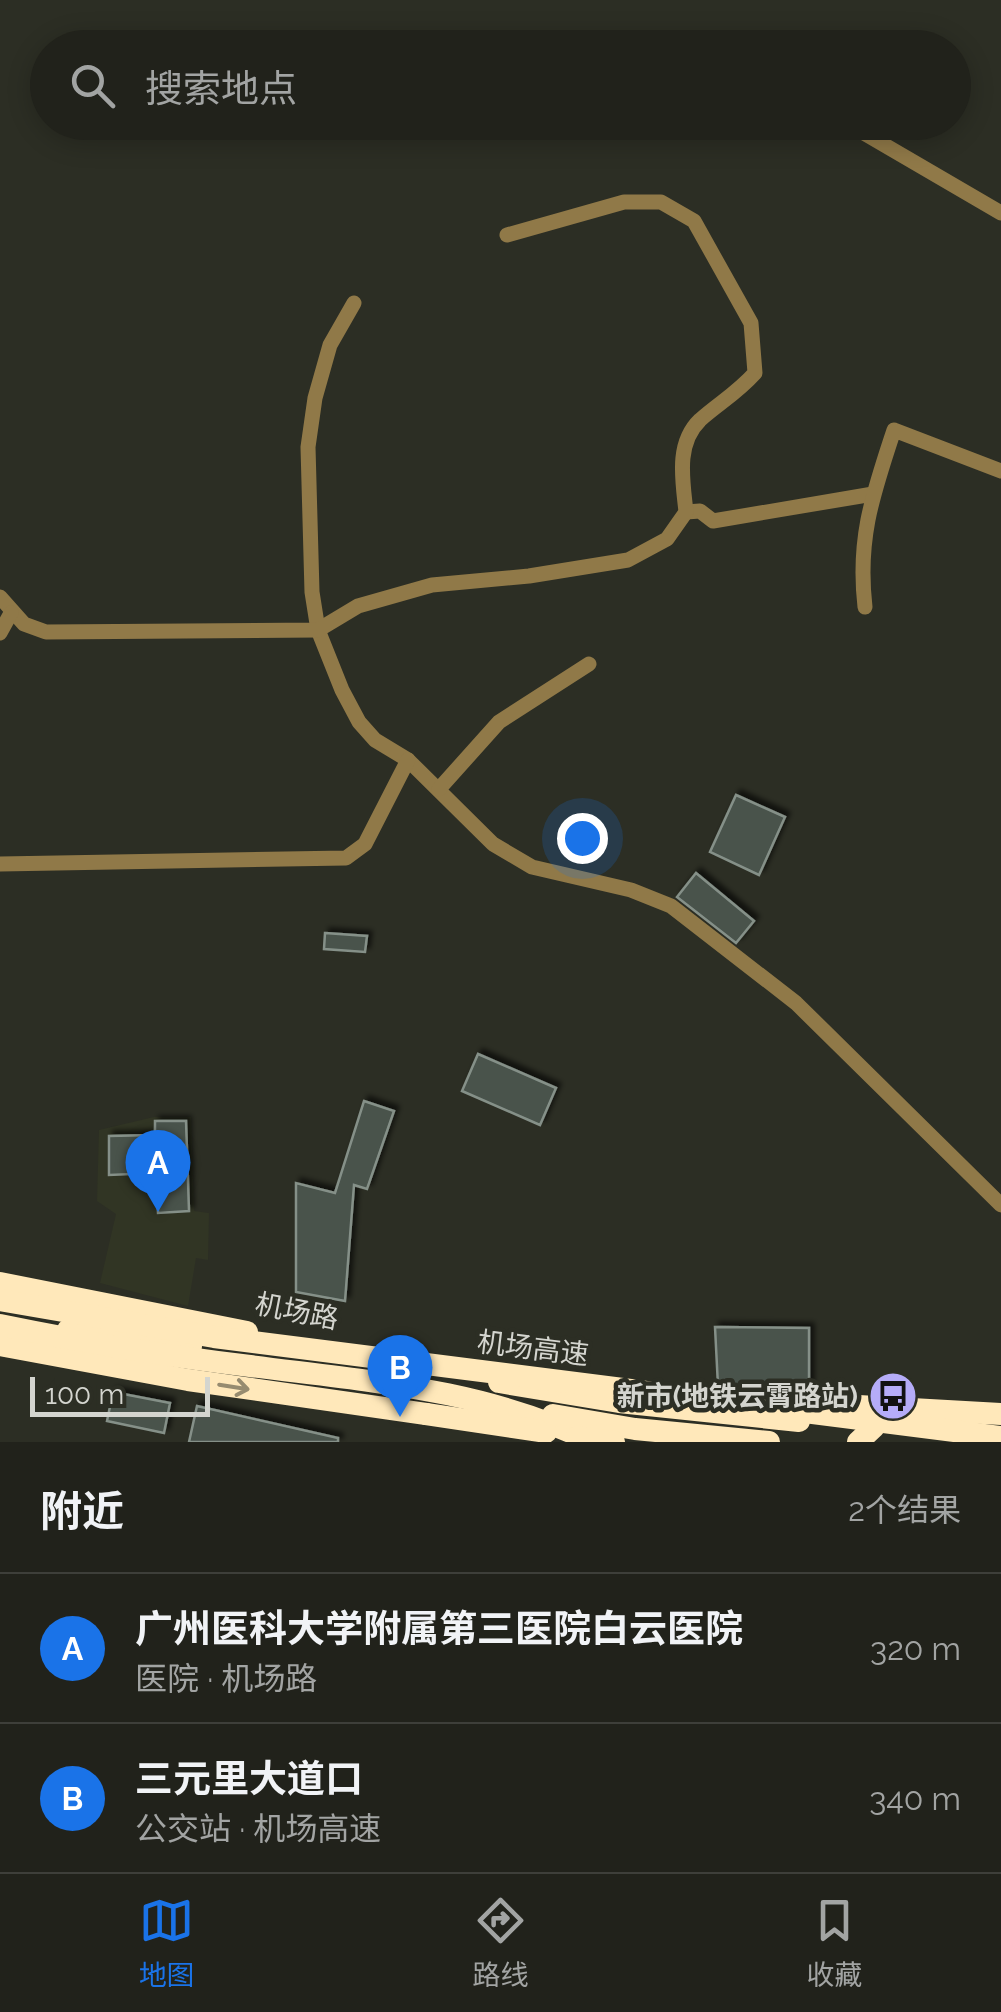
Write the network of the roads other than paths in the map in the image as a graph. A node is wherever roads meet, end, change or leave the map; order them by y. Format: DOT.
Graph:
graph roads {
  1 [pos="876,140"];
  2 [pos="1001,213"];
  3 [pos="507,235"];
  4 [pos="354,303"];
  5 [pos="1001,471"];
  6 [pos="873,494"];
  7 [pos="686,512"];
  8 [pos="0,598"];
  9 [pos="865,607"];
  10 [pos="11,614"];
  11 [pos="318,630"];
  12 [pos="0,633"];
  13 [pos="589,664"];
  14 [pos="408,760"];
  15 [pos="439,789"];
  16 [pos="0,864"];
  17 [pos="1001,1205"];
  18 [pos="0,1283"];
  19 [pos="0,1300"];
  20 [pos="0,1325"];
  21 [pos="0,1345"];
  22 [pos="668,1394"];
  23 [pos="573,1396"];
  24 [pos="1001,1414"];
  25 [pos="768,1430"];
  26 [pos="565,1432"];
  27 [pos="866,1434"];
  28 [pos="1001,1436"];
  29 [pos="592,1442"];
  30 [pos="614,1442"];
  31 [pos="750,1442"];
  1 -- 2 [label="street"];
  3 -- 7 [label="street"];
  4 -- 11 [label="street"];
  5 -- 6 [label="street"];
  6 -- 7 [label="street"];
  6 -- 9 [label="street"];
  7 -- 11 [label="street"];
  8 -- 10 [label="street"];
  10 -- 11 [label="street"];
  10 -- 12 [label="street"];
  11 -- 14 [label="street"];
  13 -- 15 [label="street"];
  14 -- 15 [label="street"];
  14 -- 16 [label="street"];
  15 -- 17 [label="street"];
  18 -- 23 [label="highway, 机场路"];
  19 -- 22 [label="highway, 机场高速, bridge"];
  20 -- 25 [label="highway, bridge"];
  20 -- 29 [label="highway, 机场高速, bridge"];
  21 -- 30 [label="highway, one-way, bridge"];
  22 -- 24 [label="highway, bridge"];
  22 -- 28 [label="highway, 机场高速, bridge"];
  23 -- 25 [label="highway, 机场路"];
  23 -- 26 [label="highway"];
  25 -- 27 [label="highway, 机场路"];
  25 -- 31 [label="highway"];
  27 -- 28 [label="highway, 机场路"];
}
